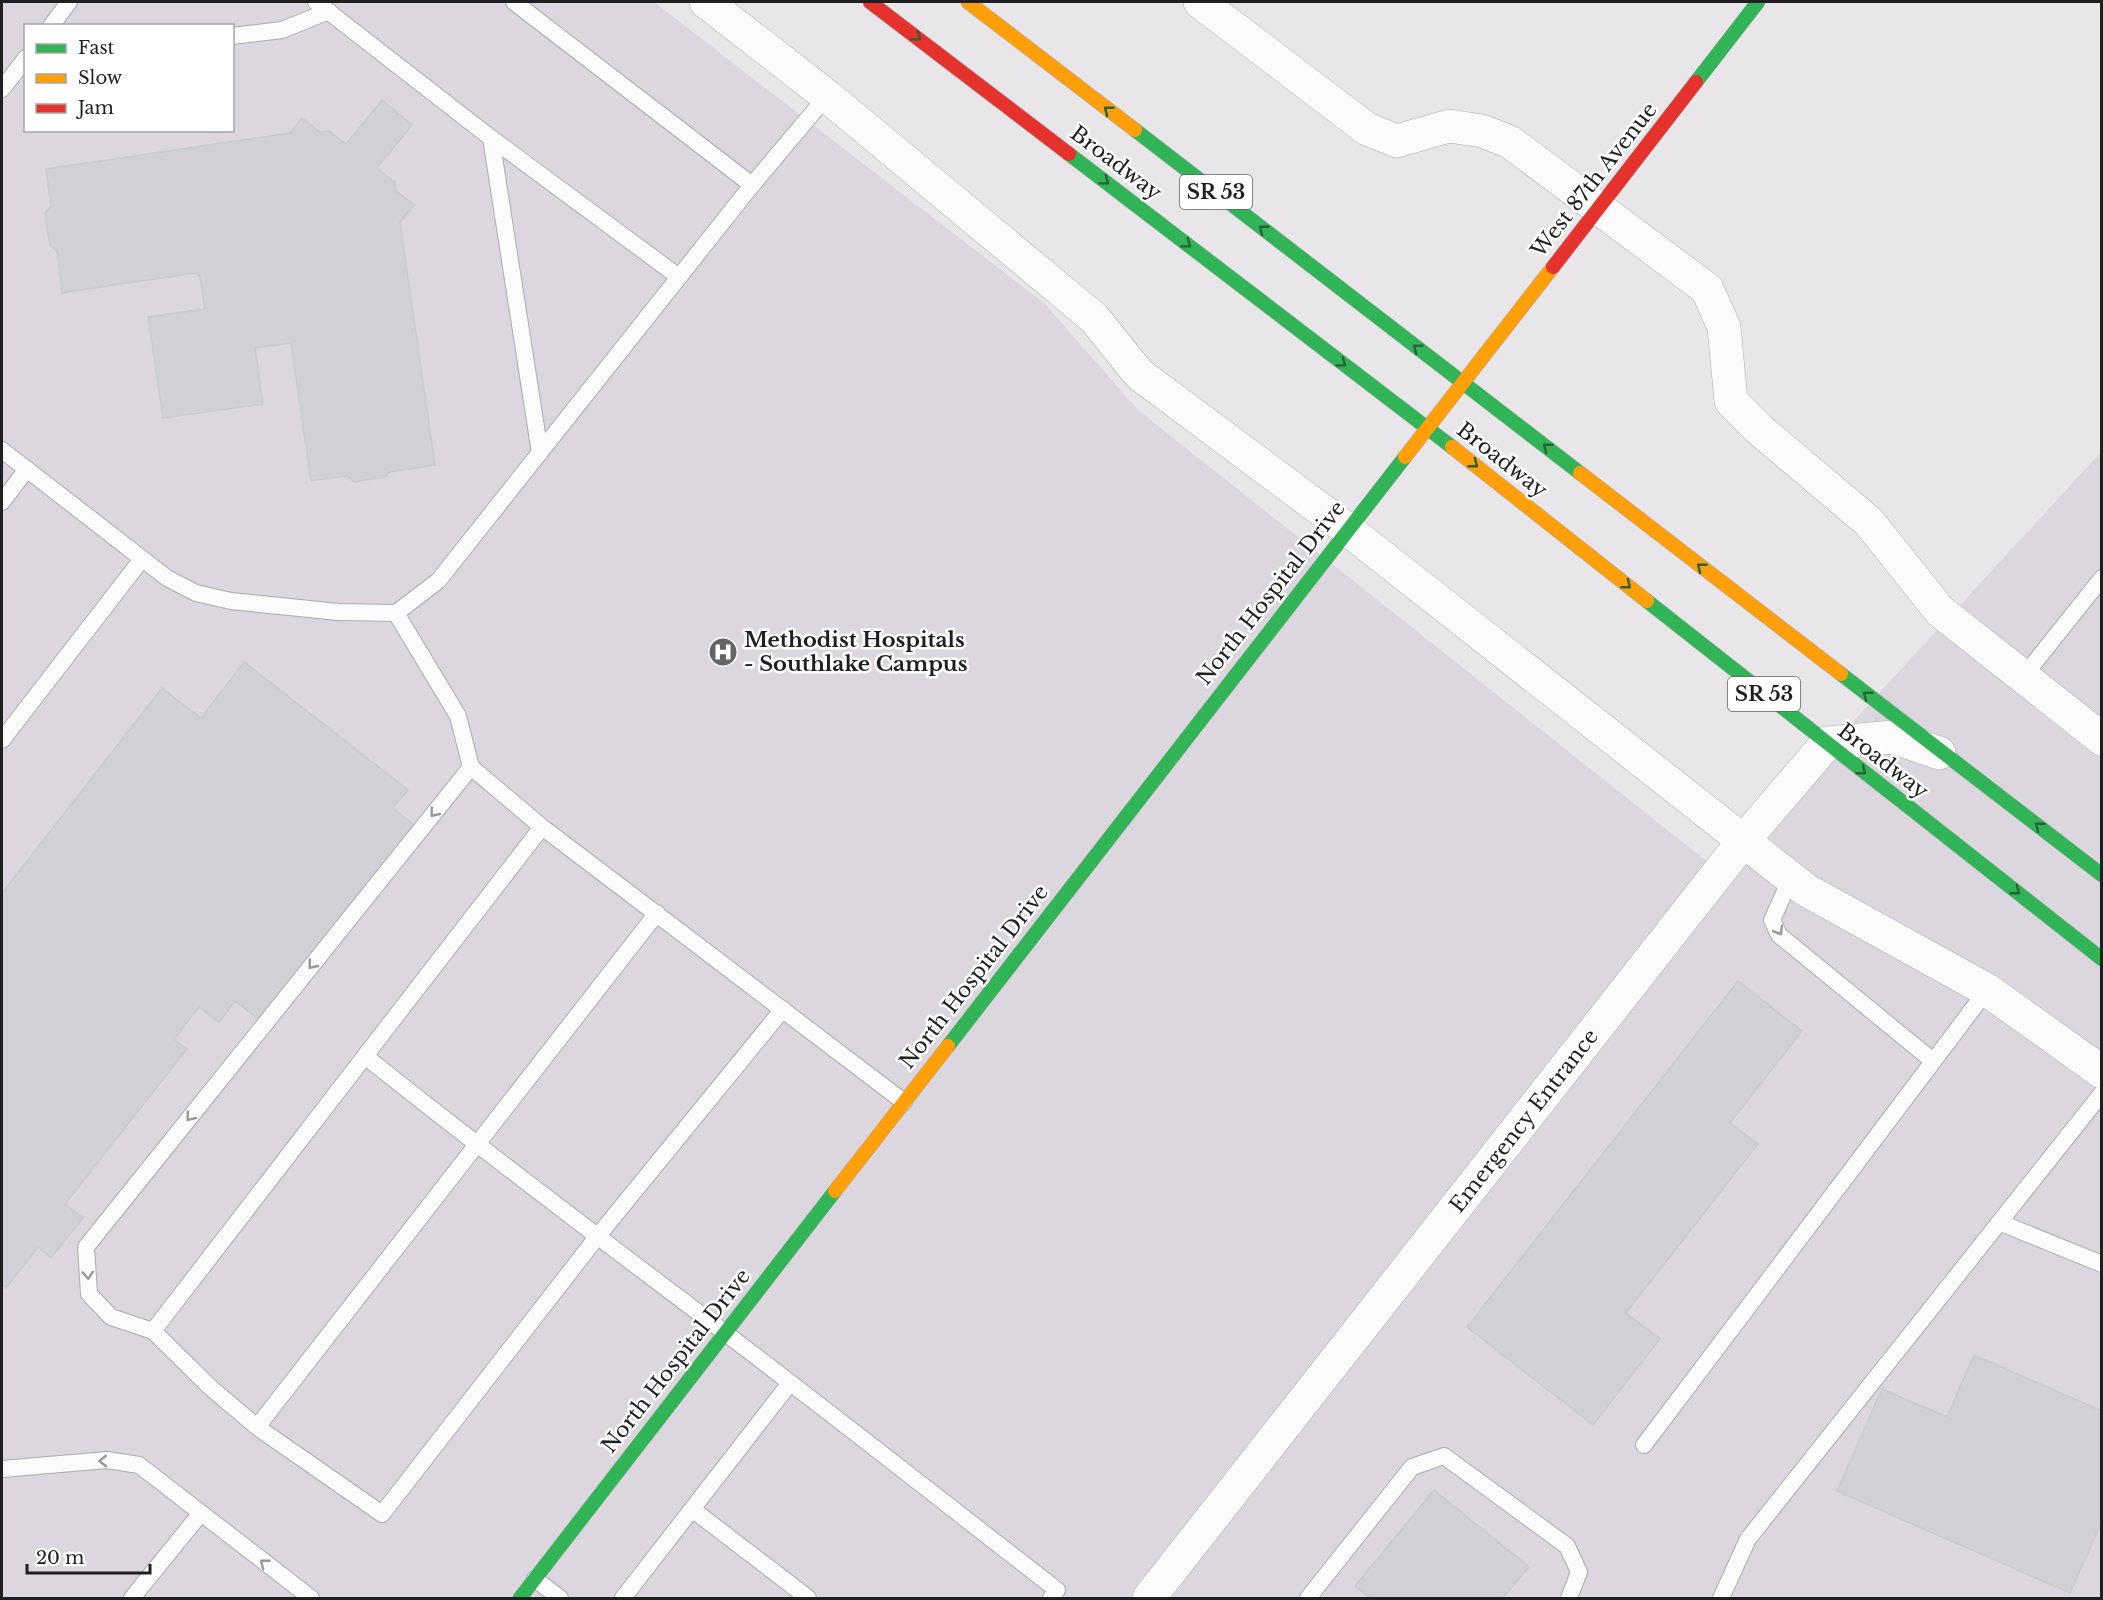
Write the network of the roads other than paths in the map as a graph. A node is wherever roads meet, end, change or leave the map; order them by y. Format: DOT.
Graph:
graph roads {
  1 [pos="69,2"];
  2 [pos="514,2"];
  3 [pos="706,2"];
  4 [pos="870,2"];
  5 [pos="968,2"];
  6 [pos="1200,2"];
  7 [pos="1758,2"];
  8 [pos="323,7"];
  9 [pos="52,24"];
  10 [pos="234,36"];
  11 [pos="24,61"];
  12 [pos="2,89"];
  13 [pos="827,96"];
  14 [pos="491,138"];
  15 [pos="752,185"];
  16 [pos="1598,209"];
  17 [pos="678,277"];
  18 [pos="1464,383"];
  19 [pos="1428,428"];
  20 [pos="2,450"];
  21 [pos="540,453"];
  22 [pos="27,469"];
  23 [pos="2,502"];
  24 [pos="1347,529"];
  25 [pos="142,559"];
  26 [pos="2102,578"];
  27 [pos="396,613"];
  28 [pos="2023,677"];
  29 [pos="2102,739"];
  30 [pos="2,740"];
  31 [pos="1827,743"];
  32 [pos="1947,756"];
  33 [pos="471,767"];
  34 [pos="542,827"];
  35 [pos="1744,840"];
  36 [pos="2102,875"];
  37 [pos="1791,878"];
  38 [pos="657,913"];
  39 [pos="2102,959"];
  40 [pos="1987,990"];
  41 [pos="783,1009"];
  42 [pos="364,1056"];
  43 [pos="1933,1061"];
  44 [pos="2102,1072"];
  45 [pos="2102,1093"];
  46 [pos="904,1102"];
  47 [pos="475,1144"];
  48 [pos="2001,1223"];
  49 [pos="597,1237"];
  50 [pos="2102,1264"];
  51 [pos="153,1331"];
  52 [pos="725,1333"];
  53 [pos="790,1383"];
  54 [pos="257,1427"];
  55 [pos="1644,1445"];
  56 [pos="2,1469"];
  57 [pos="692,1509"];
  58 [pos="201,1513"];
  59 [pos="535,1579"];
  60 [pos="132,1599"];
  61 [pos="310,1599"];
  62 [pos="520,1599"];
  63 [pos="560,1599"];
  64 [pos="623,1599"];
  65 [pos="808,1599"];
  66 [pos="1051,1599"];
  67 [pos="1149,1599"];
  68 [pos="1308,1599"];
  69 [pos="1569,1599"];
  70 [pos="1721,1599"];
  1 -- 9 [label="lane"];
  2 -- 15 [label="lane"];
  3 -- 13 [label="street"];
  4 -- 19 [label="main road, Broadway / SR 53, one-way"];
  18 -- 5 [label="main road, Broadway / SR 53, one-way"];
  6 -- 16 [label="street"];
  7 -- 16 [label="main road, West 87th Avenue"];
  8 -- 10 [label="lane"];
  8 -- 14 [label="lane"];
  11 -- 12 [label="lane"];
  13 -- 15 [label="lane"];
  13 -- 24 [label="street"];
  14 -- 17 [label="lane"];
  14 -- 21 [label="lane"];
  15 -- 17 [label="lane"];
  16 -- 18 [label="main road, West 87th Avenue"];
  16 -- 28 [label="street"];
  17 -- 21 [label="lane"];
  18 -- 19 [label="main road, North Hospital Drive"];
  32 -- 18 [label="main road, Broadway / SR 53, one-way"];
  19 -- 24 [label="main road, North Hospital Drive"];
  19 -- 31 [label="main road, Broadway / SR 53, one-way"];
  20 -- 22 [label="lane"];
  21 -- 27 [label="lane"];
  22 -- 23 [label="lane"];
  22 -- 25 [label="lane"];
  24 -- 35 [label="street"];
  24 -- 46 [label="main road, North Hospital Drive"];
  25 -- 27 [label="lane"];
  25 -- 30 [label="lane"];
  26 -- 28 [label="lane"];
  27 -- 33 [label="lane"];
  28 -- 29 [label="street"];
  31 -- 32 [label="street"];
  31 -- 35 [label="street, Emergency Entrance"];
  31 -- 39 [label="main road, Broadway / SR 53, one-way"];
  36 -- 32 [label="main road, Broadway / SR 53, one-way"];
  33 -- 34 [label="lane"];
  33 -- 51 [label="lane, one-way"];
  34 -- 38 [label="lane"];
  34 -- 42 [label="lane"];
  35 -- 37 [label="street"];
  35 -- 67 [label="street, Emergency Entrance"];
  37 -- 40 [label="street"];
  37 -- 43 [label="lane, one-way"];
  38 -- 41 [label="lane"];
  38 -- 47 [label="lane"];
  40 -- 43 [label="lane"];
  40 -- 44 [label="street"];
  41 -- 46 [label="lane"];
  41 -- 49 [label="lane"];
  42 -- 47 [label="lane"];
  42 -- 51 [label="lane"];
  43 -- 55 [label="lane"];
  45 -- 48 [label="lane"];
  46 -- 52 [label="main road, North Hospital Drive"];
  47 -- 49 [label="lane"];
  47 -- 54 [label="lane"];
  48 -- 50 [label="lane"];
  48 -- 70 [label="lane"];
  49 -- 52 [label="lane"];
  49 -- 54 [label="lane"];
  51 -- 54 [label="lane"];
  52 -- 53 [label="lane"];
  52 -- 59 [label="main road, North Hospital Drive"];
  53 -- 57 [label="lane"];
  53 -- 66 [label="lane"];
  58 -- 56 [label="lane, one-way"];
  57 -- 64 [label="lane"];
  57 -- 65 [label="lane"];
  58 -- 60 [label="lane"];
  61 -- 58 [label="lane, one-way"];
  59 -- 62 [label="main road, North Hospital Drive"];
  59 -- 63 [label="lane"];
  68 -- 69 [label="lane"];
}
